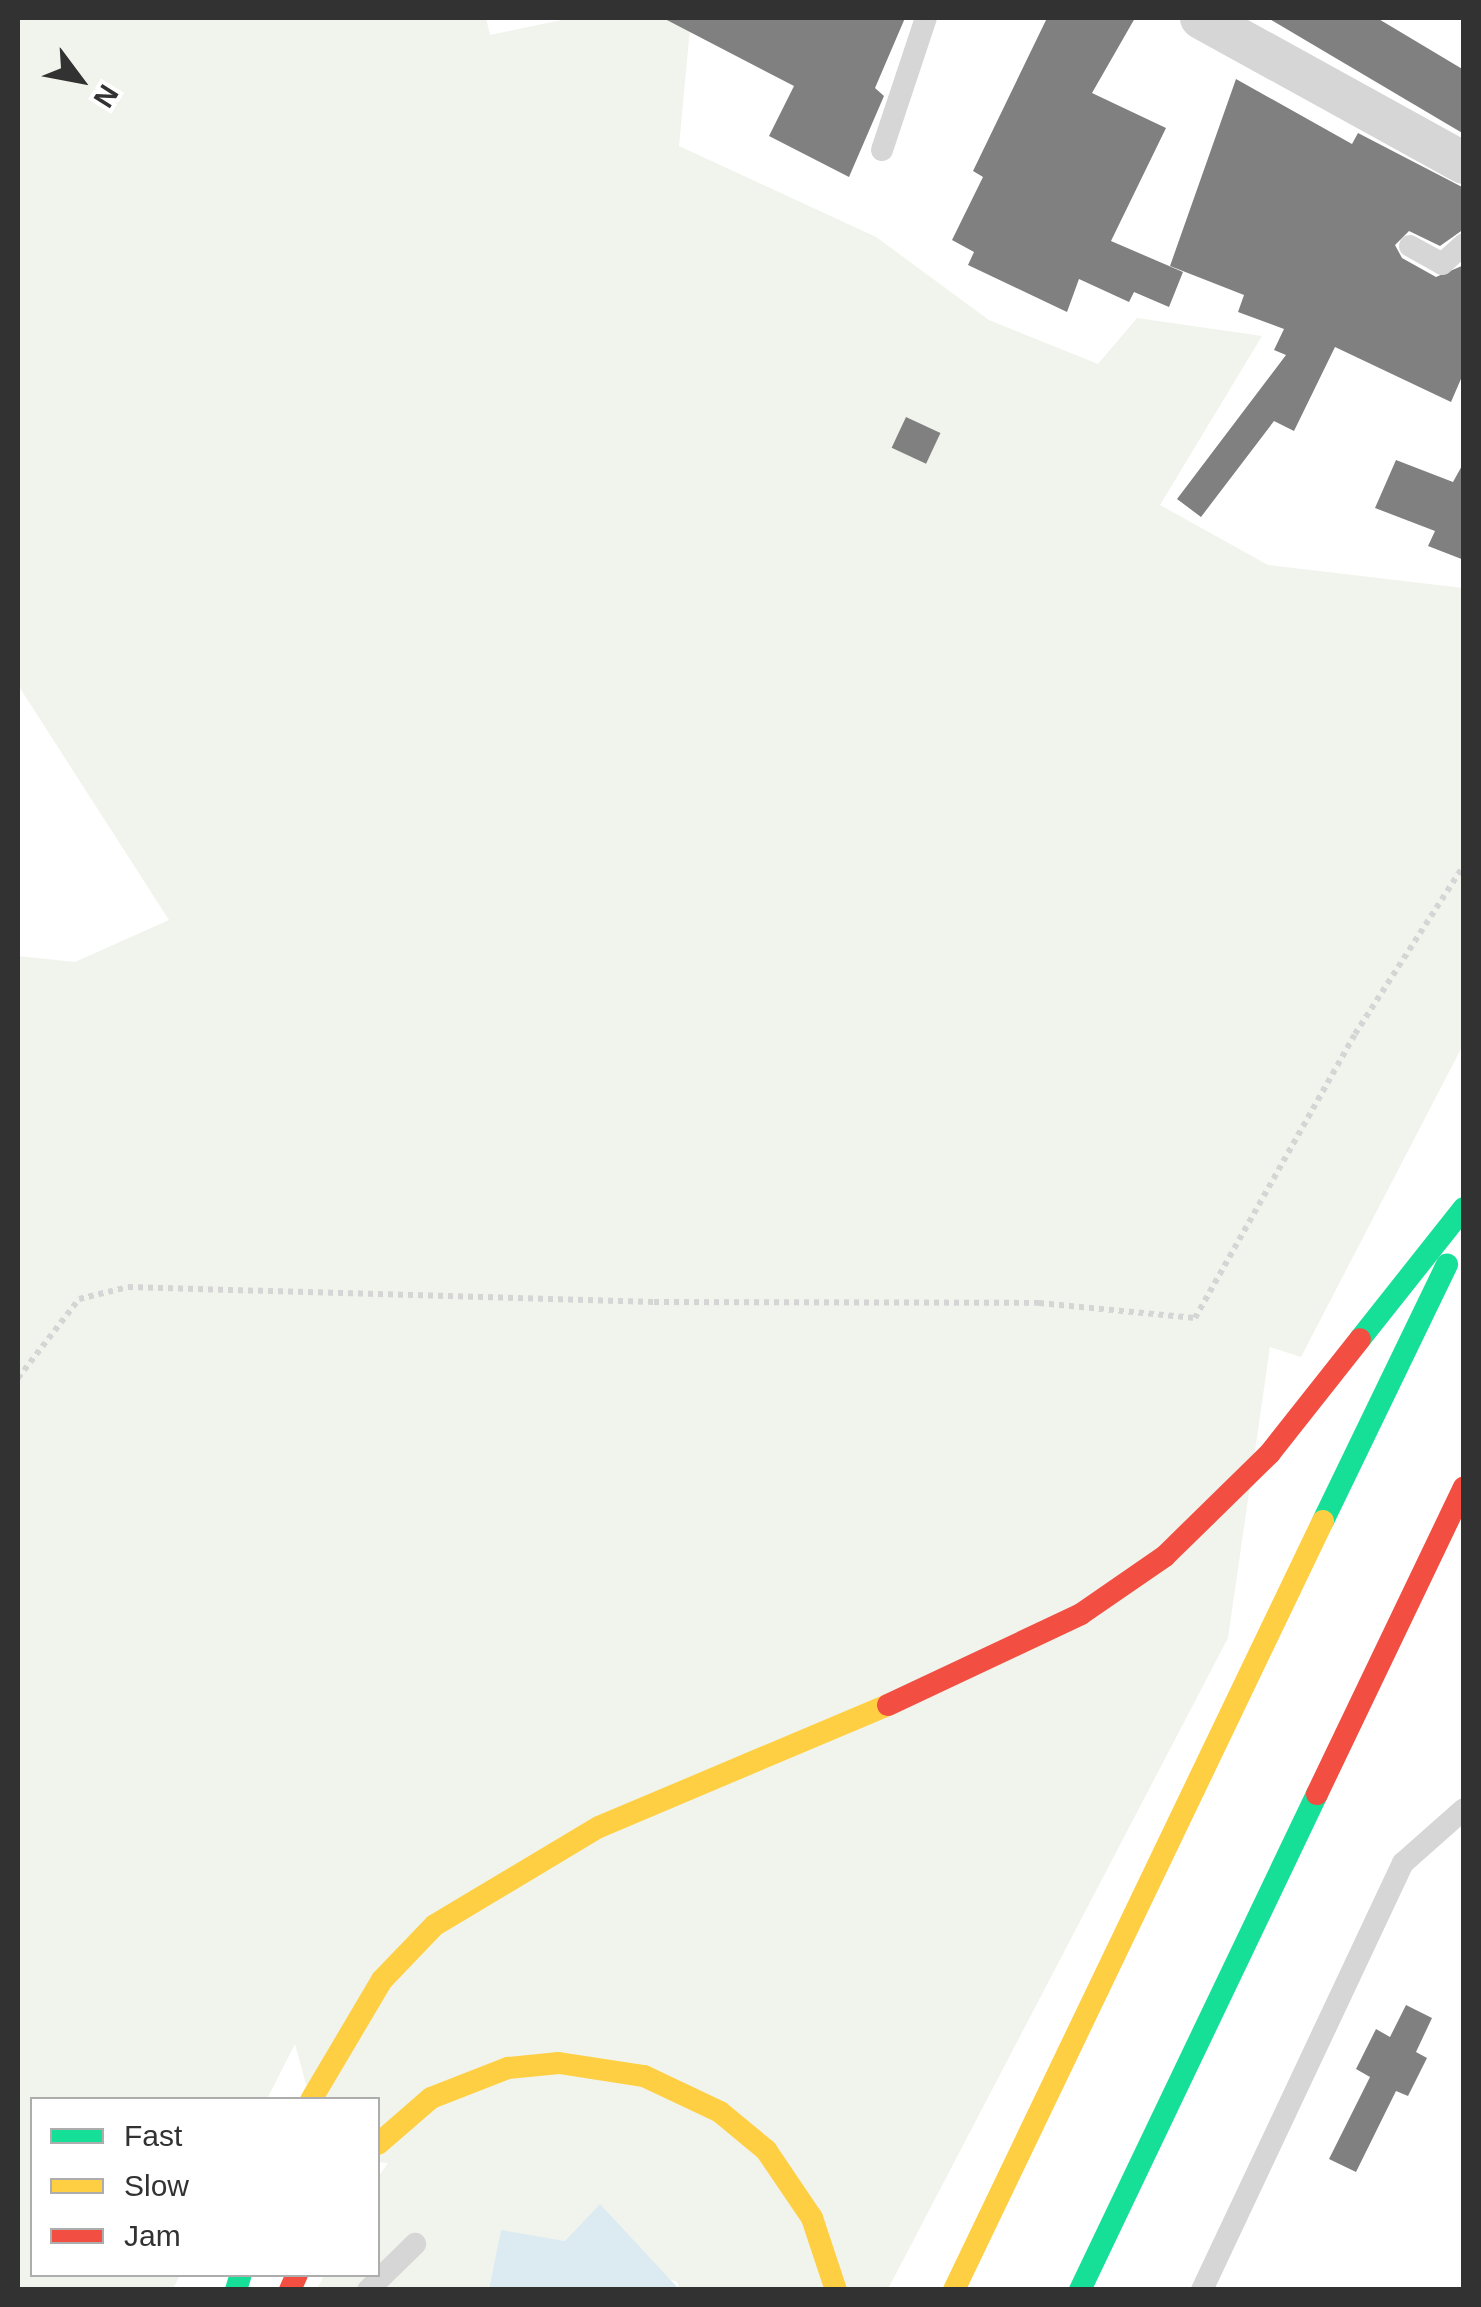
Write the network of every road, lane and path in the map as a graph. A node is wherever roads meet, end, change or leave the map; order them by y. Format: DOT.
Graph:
graph roads {
  1 [pos="926,18"];
  2 [pos="1201,18"];
  3 [pos="882,150"];
  4 [pos="1464,163"];
  5 [pos="1464,244"];
  6 [pos="1410,246"];
  7 [pos="1464,865"];
  8 [pos="1464,1208"];
  9 [pos="1464,1230"];
  10 [pos="18,1378"];
  11 [pos="1464,1486"];
  12 [pos="1464,1809"];
  13 [pos="313,2097"];
  14 [pos="380,2142"];
  15 [pos="415,2244"];
  16 [pos="368,2290"];
  17 [pos="836,2290"];
  18 [pos="954,2290"];
  19 [pos="1080,2290"];
  20 [pos="1202,2290"];
  1 -- 3 [label="lane"];
  2 -- 4 [label="street"];
  5 -- 6 [label="lane"];
  7 -- 10 [label="path"];
  8 -- 13 [label="highway"];
  9 -- 18 [label="highway"];
  11 -- 19 [label="highway"];
  12 -- 20 [label="lane"];
  14 -- 17 [label="highway"];
  15 -- 16 [label="lane"];
}
